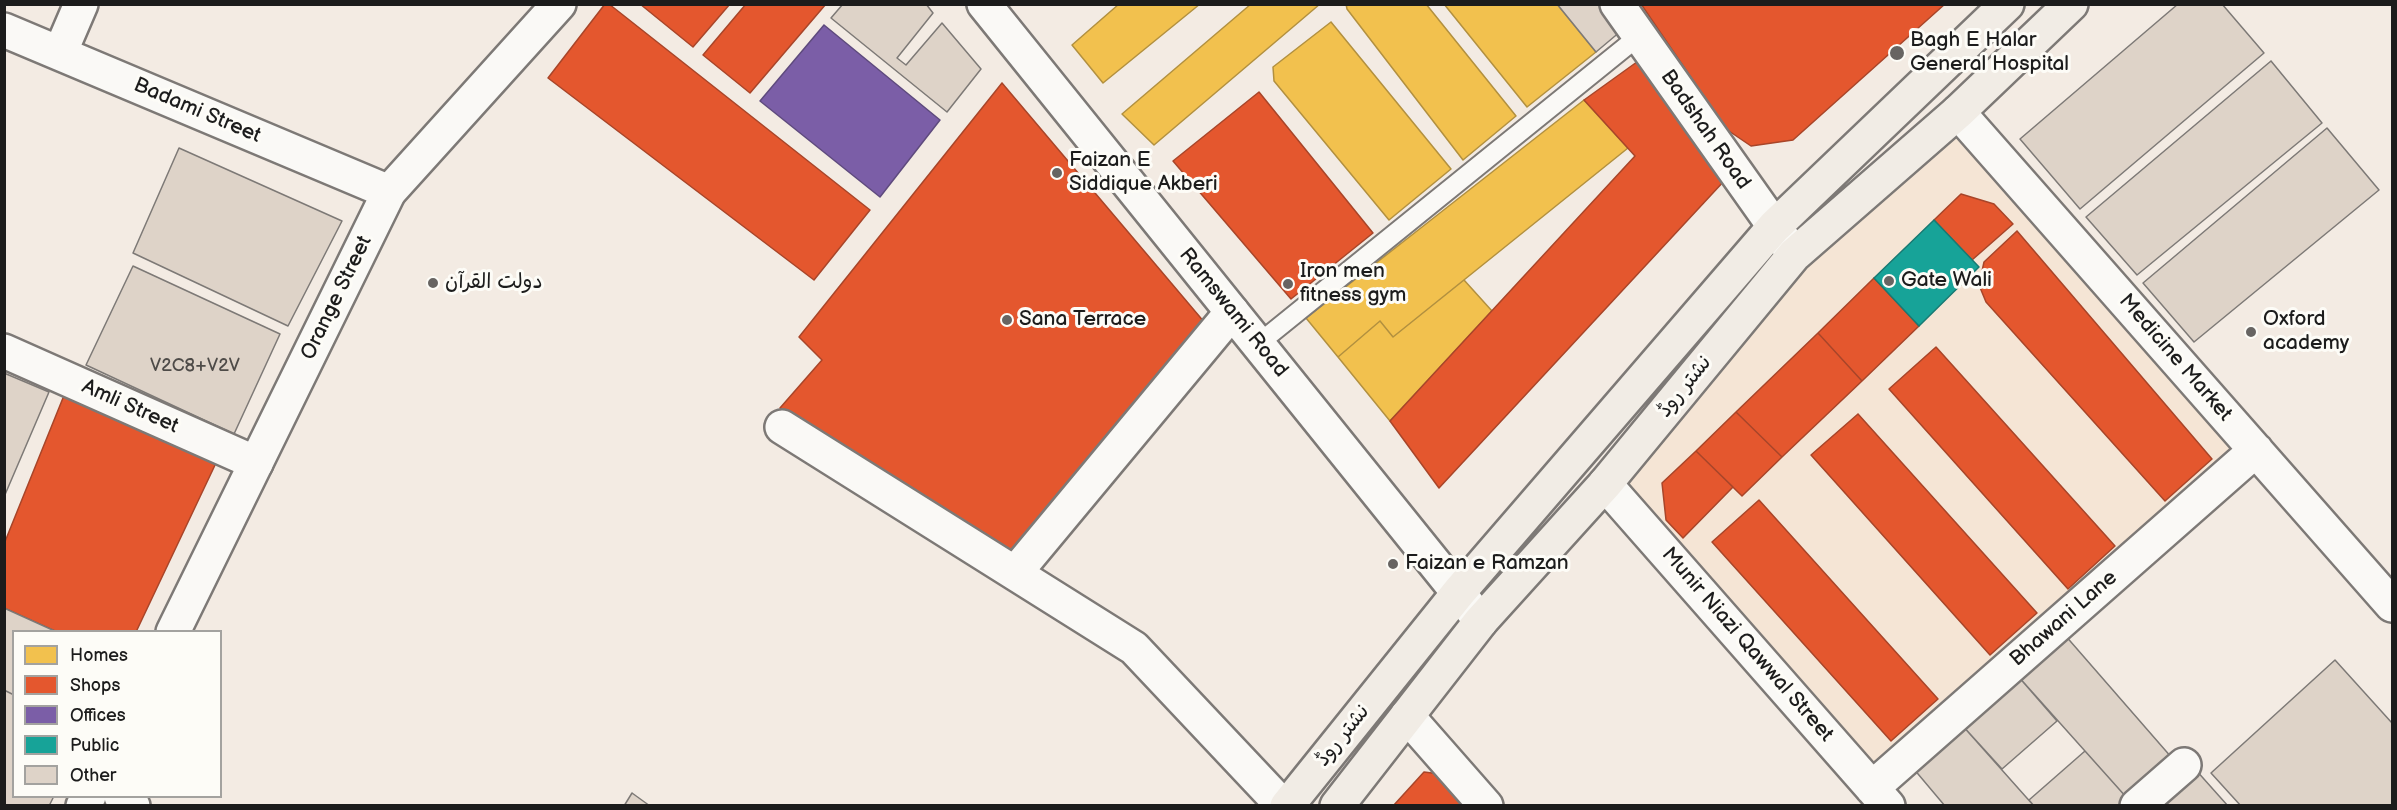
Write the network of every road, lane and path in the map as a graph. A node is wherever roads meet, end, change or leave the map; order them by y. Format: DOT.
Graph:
graph roads {
  1 [pos="81,4"];
  2 [pos="559,4"];
  3 [pos="984,4"];
  4 [pos="1617,4"];
  5 [pos="2007,4"];
  6 [pos="2071,4"];
  7 [pos="4,30"];
  8 [pos="1639,36"];
  9 [pos="60,53"];
  10 [pos="1958,112"];
  11 [pos="389,192"];
  12 [pos="1774,227"];
  13 [pos="1794,255"];
  14 [pos="1233,312"];
  15 [pos="1258,344"];
  16 [pos="4,351"];
  17 [pos="782,427"];
  18 [pos="2256,450"];
  19 [pos="256,463"];
  20 [pos="1605,484"];
  21 [pos="1015,573"];
  22 [pos="1458,592"];
  23 [pos="2392,605"];
  24 [pos="1481,621"];
  25 [pos="174,630"];
  26 [pos="1407,716"];
  27 [pos="2184,765"];
  28 [pos="1880,797"];
  29 [pos="1285,806"];
  30 [pos="1337,806"];
  31 [pos="1486,806"];
  32 [pos="2137,806"];
  1 -- 9 [label="street"];
  2 -- 11 [label="street, Orange Street"];
  3 -- 14 [label="street, Ramswami Road"];
  4 -- 8 [label="street, Badshah Road"];
  5 -- 12 [label="main road, نشتر روڈ"];
  6 -- 10 [label="main road, نشتر روڈ"];
  7 -- 9 [label="street, Badami Street"];
  8 -- 12 [label="street, Badshah Road"];
  8 -- 15 [label="lane"];
  9 -- 11 [label="street, Badami Street"];
  10 -- 13 [label="main road, نشتر روڈ"];
  10 -- 18 [label="street, Medicine Market"];
  11 -- 19 [label="street, Orange Street"];
  12 -- 13 [label="street, Badshah Road"];
  12 -- 22 [label="main road, نشتر روڈ"];
  13 -- 20 [label="main road, نشتر روڈ"];
  14 -- 15 [label="street, Ramswami Road"];
  14 -- 21 [label="street"];
  15 -- 22 [label="street, Ramswami Road"];
  16 -- 19 [label="street, Amli Street"];
  17 -- 21 [label="street"];
  18 -- 23 [label="street, Medicine Market"];
  18 -- 28 [label="street, Bhawani Lane"];
  19 -- 25 [label="street, Orange Street"];
  20 -- 24 [label="main road, نشتر روڈ"];
  20 -- 28 [label="street, Munir Niazi Qawwal Street"];
  21 -- 29 [label="street"];
  22 -- 24 [label="street, Ramswami Road"];
  22 -- 29 [label="main road, نشتر روڈ"];
  24 -- 26 [label="main road, نشتر روڈ"];
  26 -- 30 [label="main road, نشتر روڈ"];
  26 -- 31 [label="street"];
  27 -- 32 [label="street"];
}
